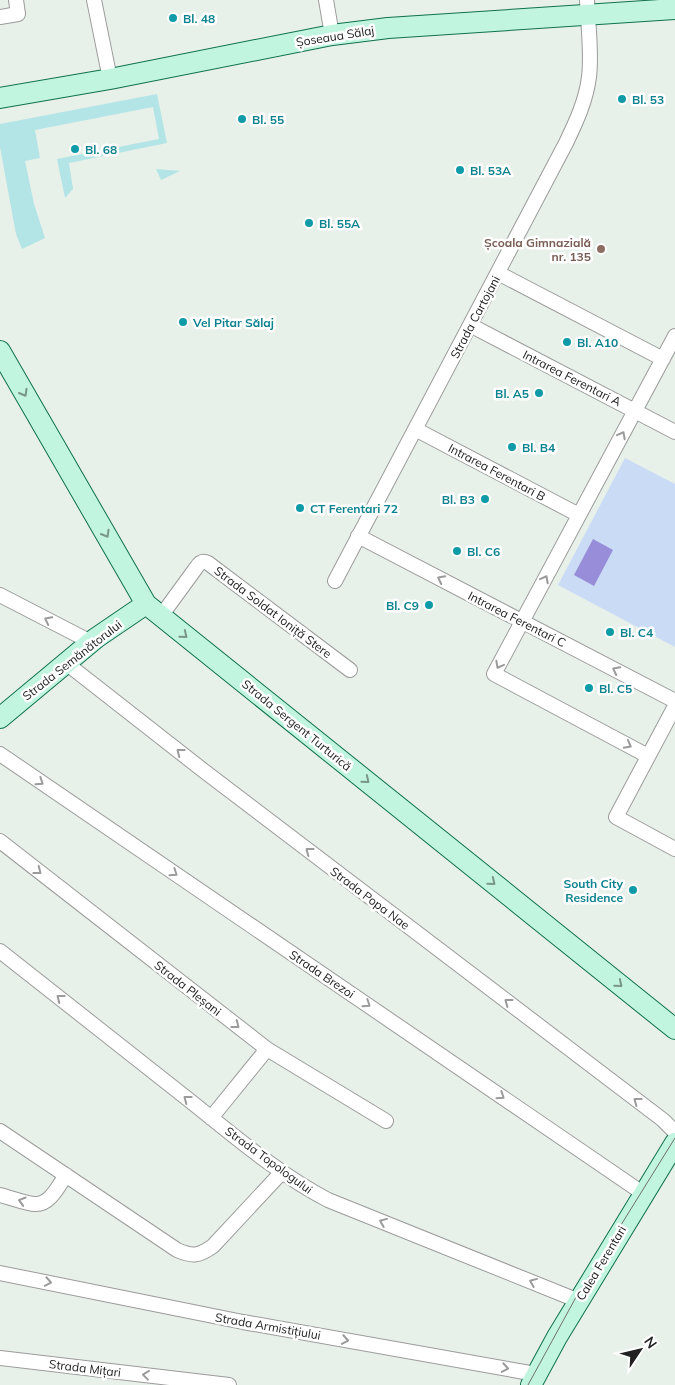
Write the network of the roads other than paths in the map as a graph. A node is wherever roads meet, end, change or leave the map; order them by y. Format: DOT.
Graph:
graph roads {
  1 [pos="16,0"];
  2 [pos="94,0"];
  3 [pos="326,0"];
  4 [pos="587,7"];
  5 [pos="675,9"];
  6 [pos="0,17"];
  7 [pos="332,35"];
  8 [pos="110,79"];
  9 [pos="0,98"];
  10 [pos="498,273"];
  11 [pos="470,325"];
  12 [pos="675,336"];
  13 [pos="0,351"];
  14 [pos="663,359"];
  15 [pos="635,411"];
  16 [pos="415,429"];
  17 [pos="675,432"];
  18 [pos="579,515"];
  19 [pos="358,536"];
  20 [pos="336,581"];
  21 [pos="0,595"];
  22 [pos="154,610"];
  23 [pos="522,622"];
  24 [pos="91,642"];
  25 [pos="66,663"];
  26 [pos="350,670"];
  27 [pos="675,701"];
  28 [pos="675,706"];
  29 [pos="0,718"];
  30 [pos="0,754"];
  31 [pos="648,756"];
  32 [pos="0,841"];
  33 [pos="675,849"];
  34 [pos="0,951"];
  35 [pos="675,1029"];
  36 [pos="267,1049"];
  37 [pos="211,1118"];
  38 [pos="386,1121"];
  39 [pos="0,1132"];
  40 [pos="675,1132"];
  41 [pos="675,1143"];
  42 [pos="282,1172"];
  43 [pos="66,1175"];
  44 [pos="644,1194"];
  45 [pos="0,1195"];
  46 [pos="0,1273"];
  47 [pos="579,1301"];
  48 [pos="0,1358"];
  49 [pos="534,1379"];
  50 [pos="229,1385"];
  1 -- 6 [label="street"];
  2 -- 8 [label="street"];
  3 -- 7 [label="street"];
  4 -- 5 [label="street, Șoseaua Sălaj"];
  4 -- 7 [label="street, Șoseaua Sălaj"];
  4 -- 10 [label="street, Strada Cartojani"];
  7 -- 8 [label="street, Șoseaua Sălaj"];
  8 -- 9 [label="street, Șoseaua Sălaj"];
  10 -- 11 [label="street, Strada Cartojani"];
  10 -- 14 [label="street"];
  11 -- 15 [label="street, Intrarea Ferentari A"];
  11 -- 16 [label="street, Strada Cartojani"];
  12 -- 14 [label="street"];
  13 -- 22 [label="street, Strada Sergent Turturică, one-way"];
  14 -- 15 [label="street"];
  15 -- 17 [label="street, Intrarea Ferentari A"];
  18 -- 15 [label="street, one-way"];
  16 -- 18 [label="street, Intrarea Ferentari B"];
  16 -- 19 [label="street, Strada Cartojani"];
  23 -- 18 [label="street, one-way"];
  19 -- 20 [label="street, Strada Cartojani"];
  23 -- 19 [label="street, Intrarea Ferentari C, one-way"];
  24 -- 21 [label="street, one-way"];
  22 -- 24 [label="street, Strada Semănătorului"];
  22 -- 26 [label="street, Strada Soldat Ioniță Stere"];
  22 -- 35 [label="street, Strada Sergent Turturică, one-way"];
  27 -- 23 [label="street, Intrarea Ferentari C, one-way"];
  23 -- 31 [label="street, one-way"];
  24 -- 25 [label="street, Strada Semănătorului"];
  25 -- 29 [label="street, Strada Semănătorului"];
  40 -- 25 [label="street, Strada Popa Nae, one-way"];
  28 -- 31 [label="street"];
  30 -- 44 [label="street, Strada Brezoi, one-way"];
  31 -- 33 [label="street"];
  32 -- 36 [label="street, Strada Pleșani, one-way"];
  37 -- 34 [label="street, Strada Topologului, one-way"];
  36 -- 37 [label="street"];
  36 -- 38 [label="street, Strada Pleșani"];
  37 -- 42 [label="street, Strada Topologului"];
  39 -- 43 [label="street"];
  41 -- 44 [label="street, Calea Ferentari"];
  42 -- 43 [label="street"];
  47 -- 42 [label="street, Strada Topologului, one-way"];
  43 -- 45 [label="street, one-way"];
  44 -- 47 [label="street, Calea Ferentari"];
  46 -- 49 [label="street, Strada Armistițiului, one-way"];
  47 -- 49 [label="street, Calea Ferentari"];
  50 -- 48 [label="street, Strada Mițari, one-way"];
}
